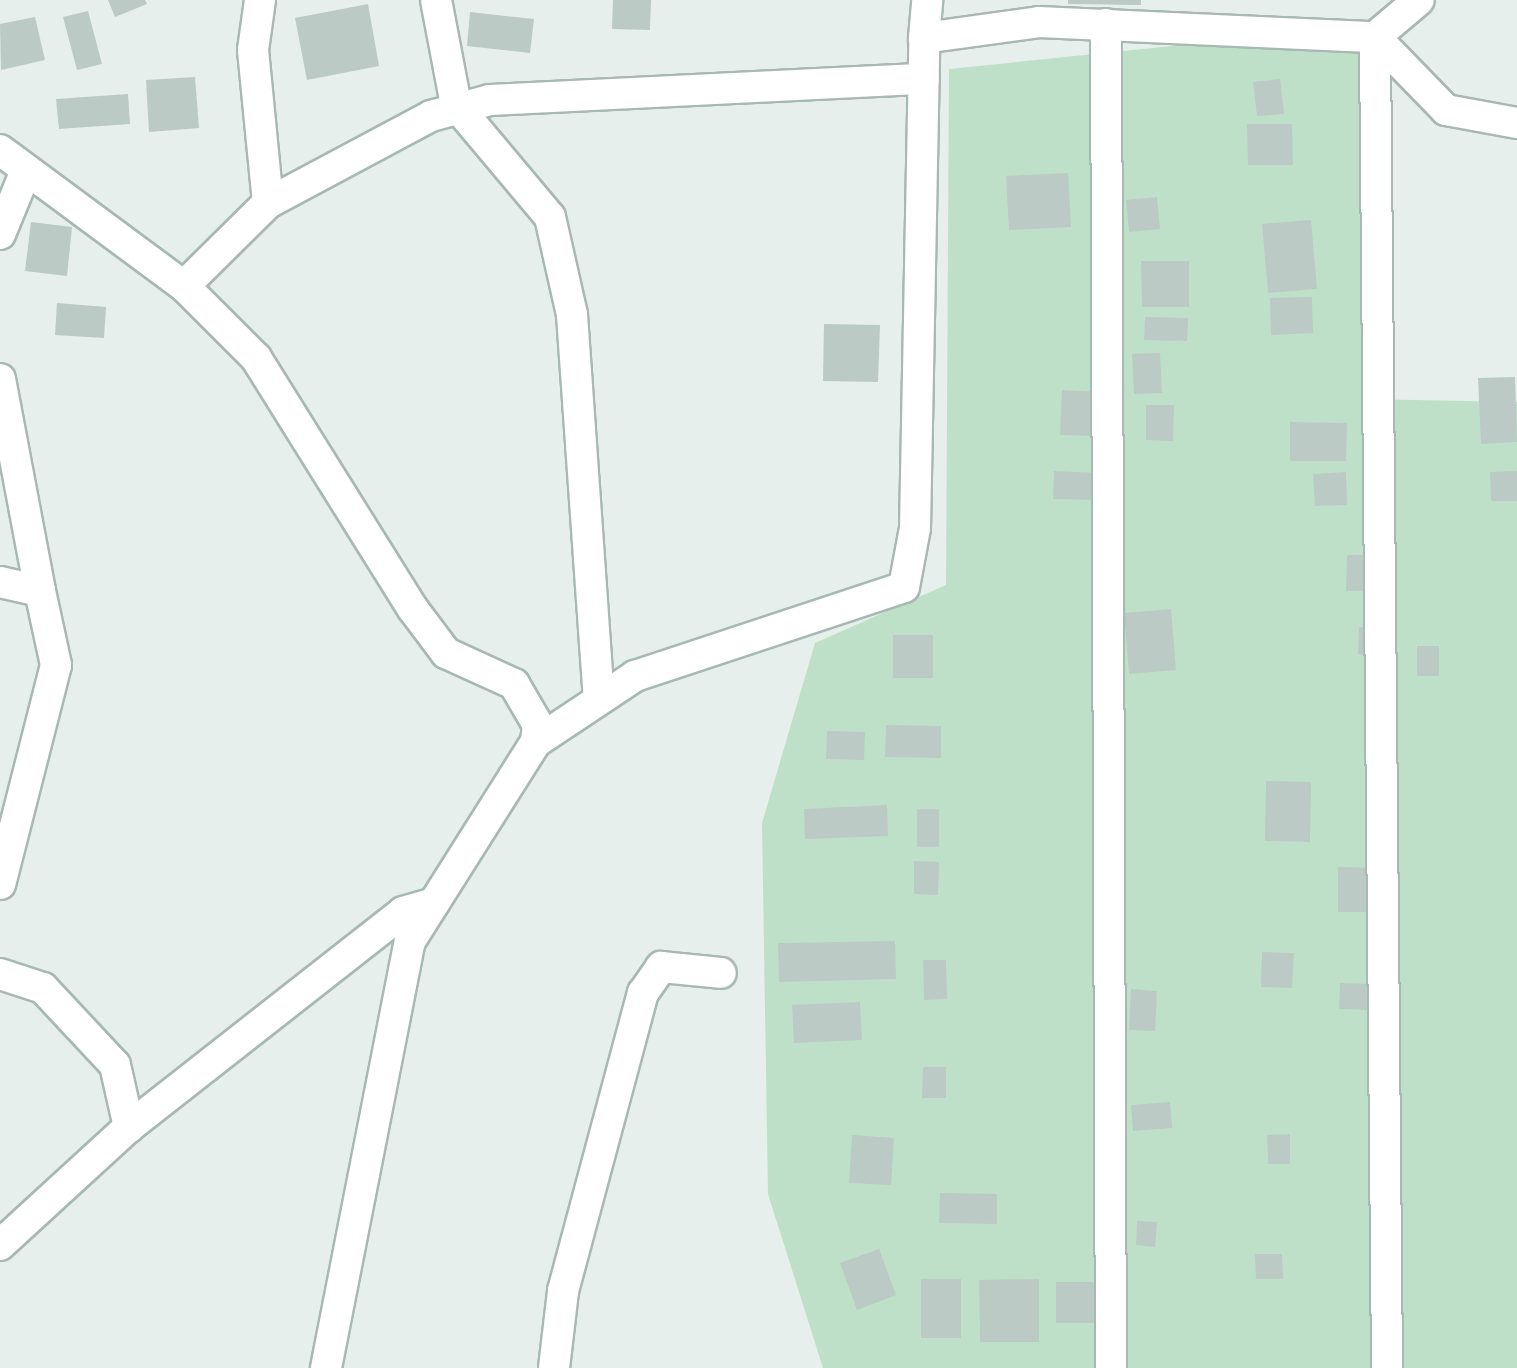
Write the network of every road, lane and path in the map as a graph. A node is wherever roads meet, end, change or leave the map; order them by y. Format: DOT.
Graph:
graph roads {
  1 [pos="260,0"];
  2 [pos="436,0"];
  3 [pos="926,0"];
  4 [pos="1418,0"];
  5 [pos="1106,24"];
  6 [pos="1375,37"];
  7 [pos="924,38"];
  8 [pos="923,80"];
  9 [pos="459,108"];
  10 [pos="1517,123"];
  11 [pos="0,150"];
  12 [pos="26,174"];
  13 [pos="268,203"];
  14 [pos="0,234"];
  15 [pos="184,286"];
  16 [pos="0,378"];
  17 [pos="0,582"];
  18 [pos="40,590"];
  19 [pos="599,698"];
  20 [pos="536,742"];
  21 [pos="0,884"];
  22 [pos="434,903"];
  23 [pos="722,972"];
  24 [pos="0,974"];
  25 [pos="130,1127"];
  26 [pos="0,1245"];
  27 [pos="326,1368"];
  28 [pos="554,1368"];
  29 [pos="1111,1368"];
  30 [pos="1386,1368"];
  1 -- 13 [label="street"];
  2 -- 9 [label="street"];
  3 -- 7 [label="street"];
  4 -- 6 [label="street"];
  5 -- 6 [label="street"];
  5 -- 7 [label="street"];
  5 -- 29 [label="street"];
  6 -- 10 [label="street"];
  6 -- 30 [label="street"];
  7 -- 8 [label="street"];
  8 -- 9 [label="street"];
  8 -- 19 [label="street"];
  9 -- 13 [label="street"];
  9 -- 19 [label="street"];
  11 -- 12 [label="street"];
  12 -- 14 [label="street"];
  12 -- 15 [label="street"];
  13 -- 15 [label="street"];
  15 -- 20 [label="street"];
  16 -- 18 [label="street"];
  17 -- 18 [label="street"];
  18 -- 21 [label="street"];
  19 -- 20 [label="street"];
  20 -- 22 [label="street"];
  22 -- 25 [label="street"];
  22 -- 27 [label="street"];
  23 -- 28 [label="street"];
  24 -- 25 [label="street"];
  25 -- 26 [label="street"];
}
